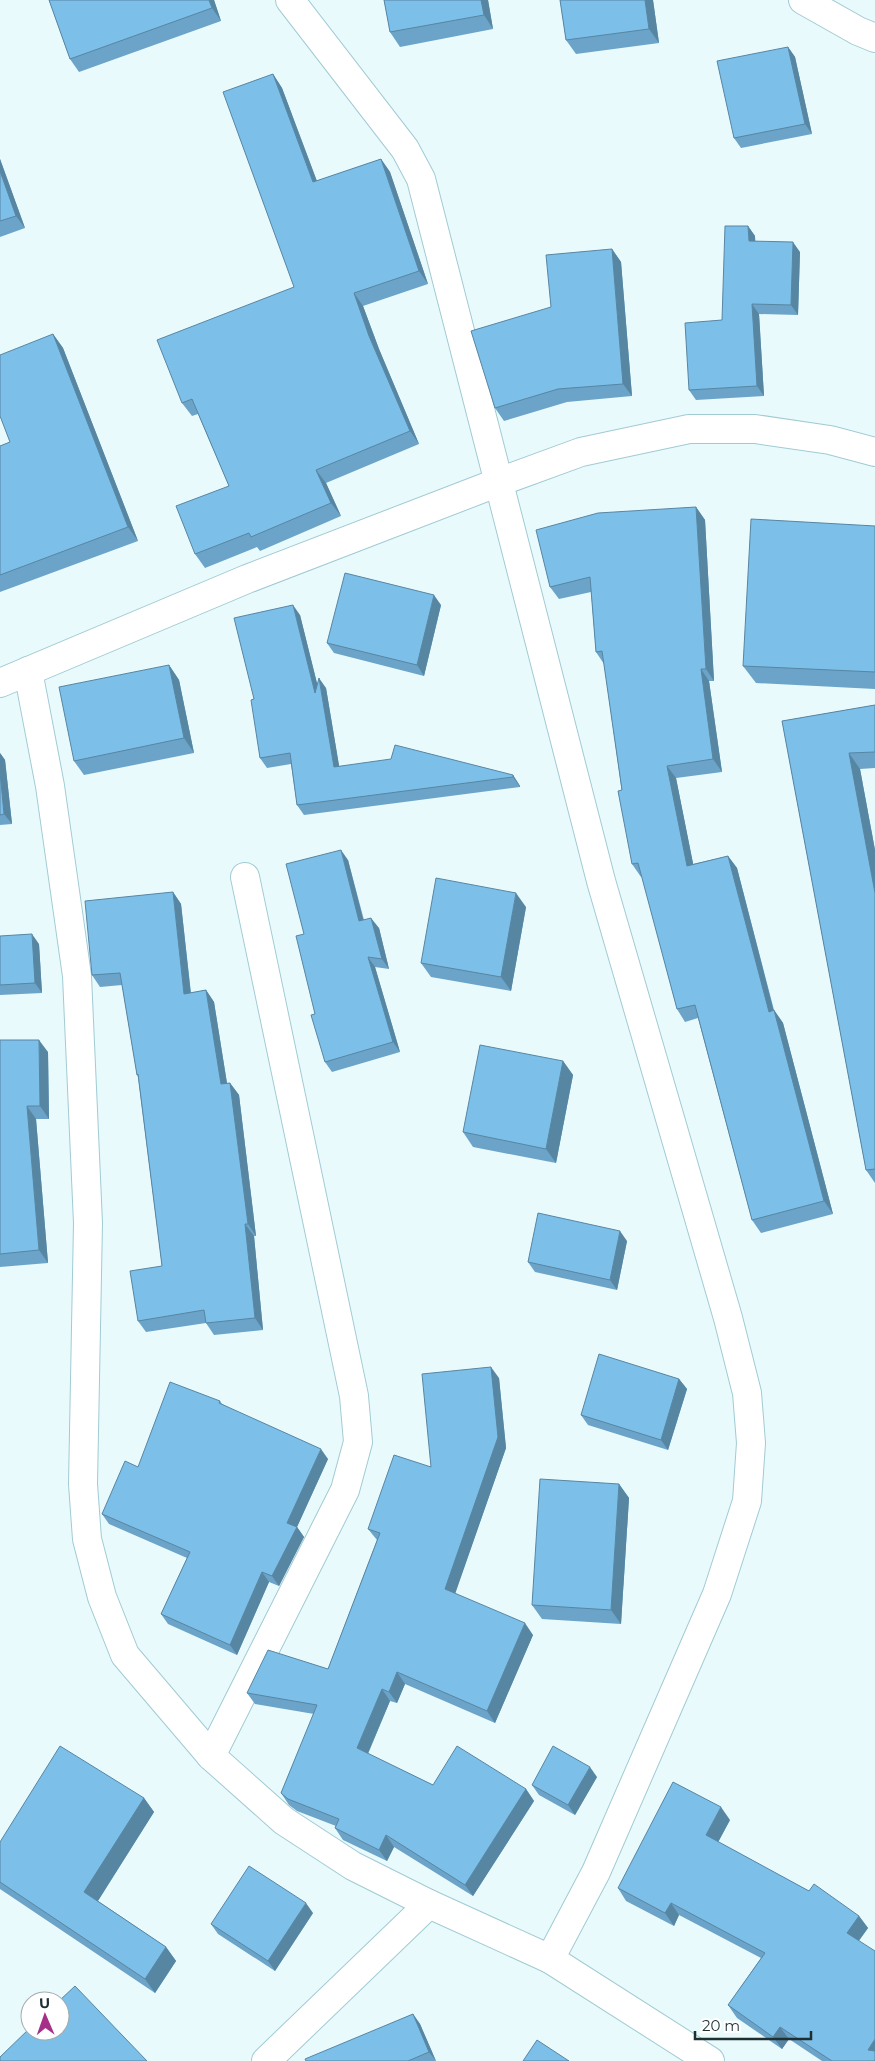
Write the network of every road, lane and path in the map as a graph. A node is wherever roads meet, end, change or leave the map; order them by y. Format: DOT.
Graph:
graph roads {
  1 [pos="290,0"];
  2 [pos="803,0"];
  3 [pos="848,0"];
  4 [pos="866,35"];
  5 [pos="875,452"];
  6 [pos="500,482"];
  7 [pos="28,671"];
  8 [pos="0,683"];
  9 [pos="245,878"];
  10 [pos="211,1756"];
  11 [pos="429,1904"];
  12 [pos="550,1959"];
  13 [pos="266,2061"];
  14 [pos="710,2061"];
  1 -- 6 [label="street"];
  2 -- 4 [label="street"];
  3 -- 4 [label="street"];
  5 -- 6 [label="street"];
  6 -- 7 [label="street"];
  6 -- 12 [label="street"];
  7 -- 8 [label="street"];
  7 -- 10 [label="street"];
  9 -- 10 [label="street"];
  10 -- 11 [label="street"];
  11 -- 12 [label="street"];
  11 -- 13 [label="street"];
  12 -- 14 [label="street"];
}
